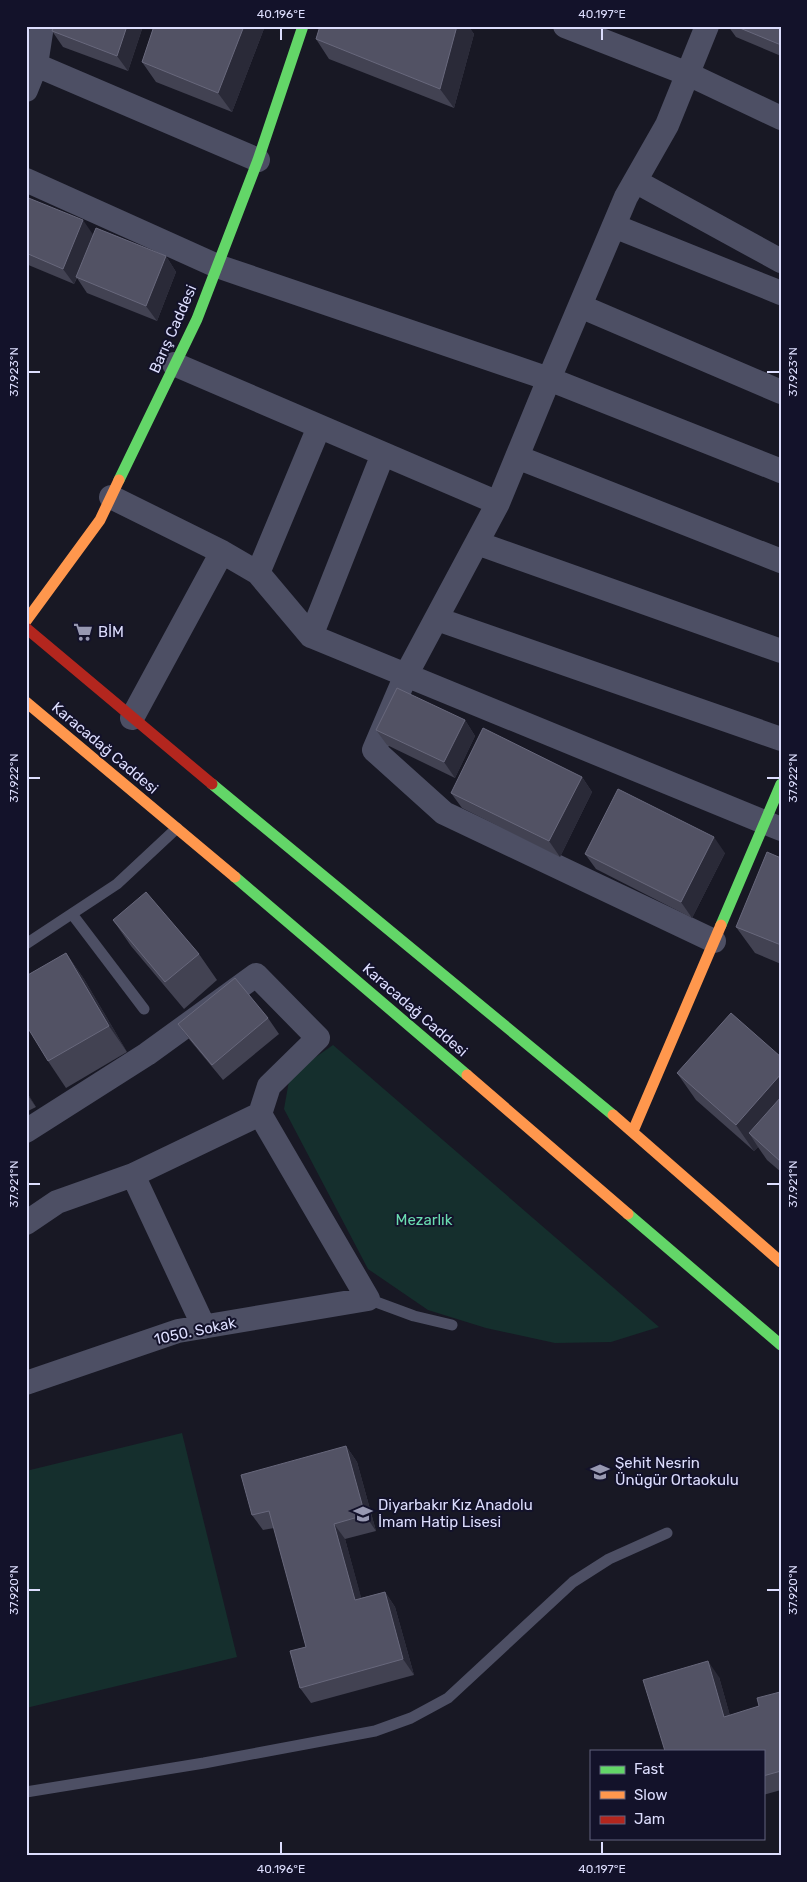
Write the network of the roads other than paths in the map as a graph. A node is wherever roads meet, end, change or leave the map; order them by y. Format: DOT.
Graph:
graph roads {
  1 [pos="42,26"];
  2 [pos="303,26"];
  3 [pos="565,26"];
  4 [pos="707,26"];
  5 [pos="36,65"];
  6 [pos="688,74"];
  7 [pos="26,90"];
  8 [pos="781,118"];
  9 [pos="258,160"];
  10 [pos="26,180"];
  11 [pos="636,181"];
  12 [pos="614,226"];
  13 [pos="781,261"];
  14 [pos="217,266"];
  15 [pos="781,293"];
  16 [pos="580,306"];
  17 [pos="174,364"];
  18 [pos="549,379"];
  19 [pos="781,392"];
  20 [pos="320,427"];
  21 [pos="383,454"];
  22 [pos="516,457"];
  23 [pos="781,472"];
  24 [pos="111,497"];
  25 [pos="498,503"];
  26 [pos="477,543"];
  27 [pos="222,552"];
  28 [pos="781,561"];
  29 [pos="258,573"];
  30 [pos="437,619"];
  31 [pos="26,622"];
  32 [pos="26,628"];
  33 [pos="311,636"];
  34 [pos="781,651"];
  35 [pos="406,675"];
  36 [pos="26,702"];
  37 [pos="132,718"];
  38 [pos="781,739"];
  39 [pos="781,784"];
  40 [pos="773,825"];
  41 [pos="177,828"];
  42 [pos="72,914"];
  43 [pos="714,941"];
  44 [pos="26,944"];
  45 [pos="144,1008"];
  46 [pos="260,1114"];
  47 [pos="26,1130"];
  48 [pos="633,1131"];
  49 [pos="133,1174"];
  50 [pos="26,1223"];
  51 [pos="781,1262"];
  52 [pos="368,1300"];
  53 [pos="452,1326"];
  54 [pos="204,1327"];
  55 [pos="781,1344"];
  56 [pos="26,1383"];
  57 [pos="667,1533"];
  58 [pos="26,1792"];
  1 -- 5 [label="street"];
  2 -- 9 [label="main road, Barış Caddesi"];
  3 -- 6 [label="street"];
  4 -- 6 [label="street"];
  5 -- 7 [label="street"];
  5 -- 9 [label="street"];
  6 -- 8 [label="street"];
  6 -- 11 [label="street"];
  9 -- 14 [label="main road, Barış Caddesi"];
  10 -- 14 [label="street"];
  11 -- 12 [label="street"];
  11 -- 13 [label="street"];
  12 -- 15 [label="street"];
  12 -- 16 [label="street"];
  14 -- 17 [label="main road, Barış Caddesi"];
  14 -- 18 [label="street"];
  16 -- 18 [label="street"];
  16 -- 19 [label="street"];
  17 -- 20 [label="street"];
  17 -- 24 [label="main road, Barış Caddesi"];
  18 -- 22 [label="street"];
  18 -- 23 [label="street"];
  20 -- 21 [label="street"];
  20 -- 29 [label="street"];
  21 -- 25 [label="street"];
  21 -- 33 [label="street"];
  22 -- 25 [label="street"];
  22 -- 28 [label="street"];
  24 -- 27 [label="street"];
  24 -- 31 [label="main road, Barış Caddesi"];
  25 -- 26 [label="street"];
  26 -- 30 [label="street"];
  26 -- 34 [label="street"];
  27 -- 29 [label="street"];
  27 -- 37 [label="street"];
  29 -- 33 [label="street"];
  30 -- 35 [label="street"];
  30 -- 38 [label="street"];
  32 -- 37 [label="main road"];
  33 -- 35 [label="street"];
  35 -- 40 [label="street"];
  35 -- 43 [label="street"];
  36 -- 41 [label="main road, Karacadağ Caddesi"];
  37 -- 48 [label="main road"];
  39 -- 40 [label="main road"];
  40 -- 43 [label="main road"];
  41 -- 42 [label="lane"];
  41 -- 55 [label="main road, Karacadağ Caddesi"];
  42 -- 44 [label="lane"];
  42 -- 45 [label="lane"];
  43 -- 48 [label="main road"];
  46 -- 47 [label="street"];
  46 -- 49 [label="street"];
  46 -- 52 [label="street"];
  48 -- 51 [label="main road"];
  49 -- 50 [label="street"];
  49 -- 54 [label="street"];
  52 -- 53 [label="lane"];
  52 -- 54 [label="street, 1050. Sokak"];
  54 -- 56 [label="street, 1050. Sokak"];
  57 -- 58 [label="lane"];
}
